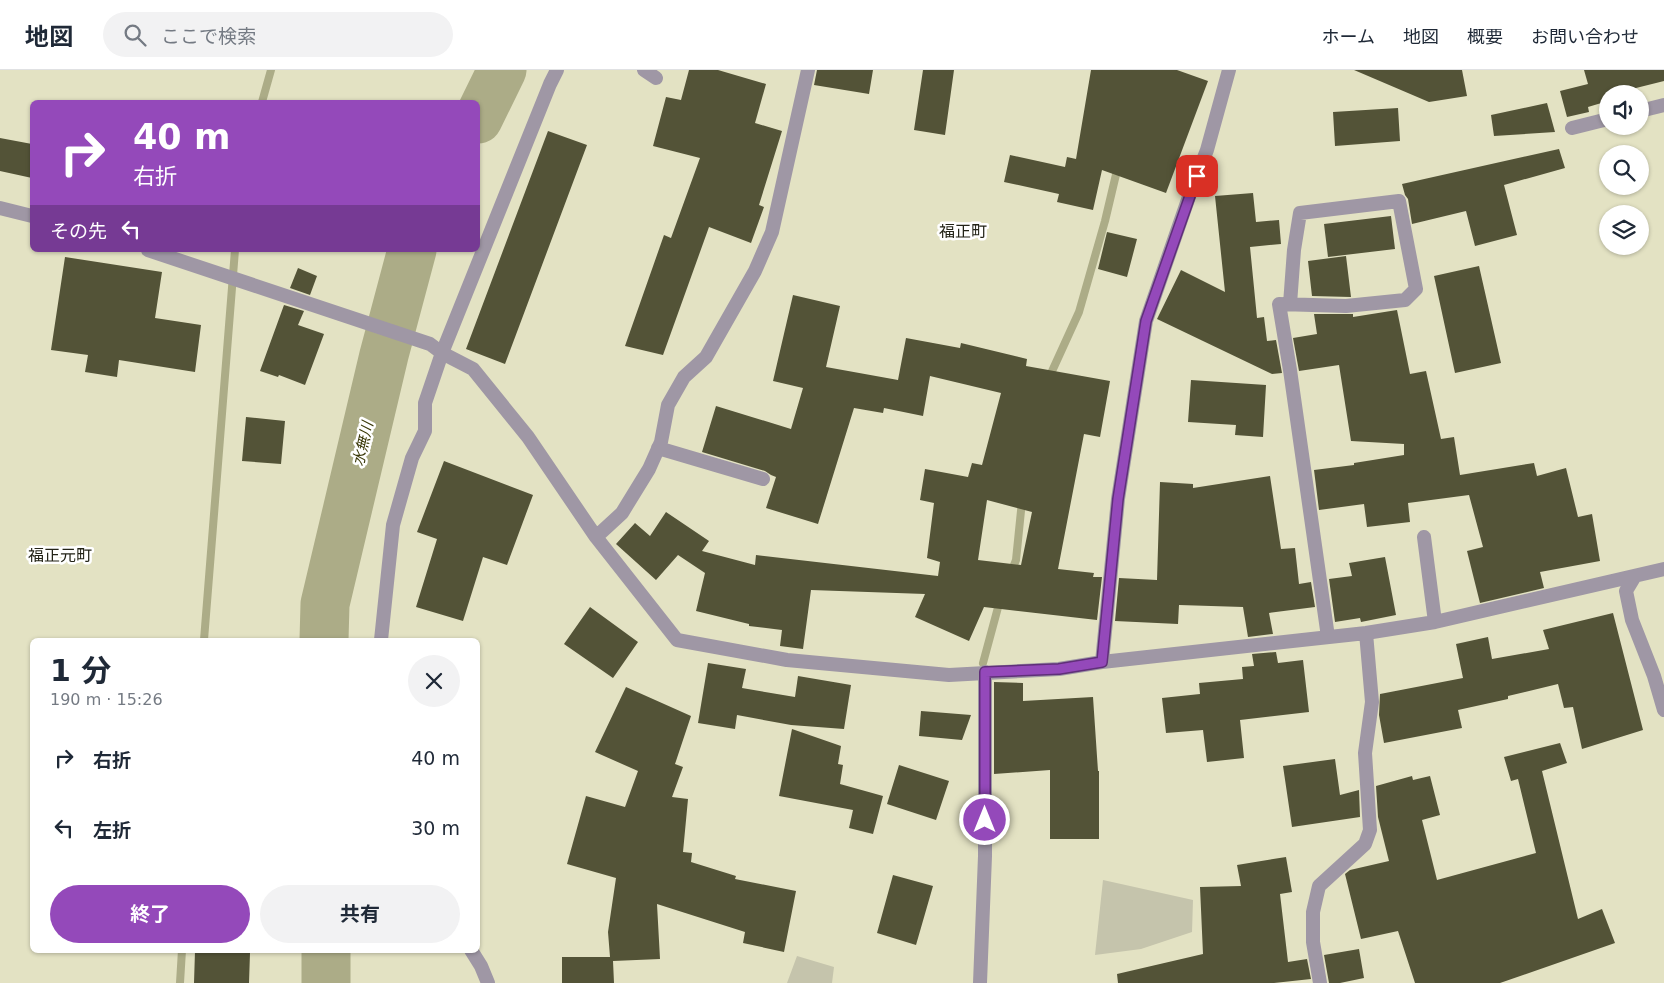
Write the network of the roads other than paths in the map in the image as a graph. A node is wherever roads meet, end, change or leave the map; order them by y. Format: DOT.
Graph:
graph roads {
  1 [pos="557,70"];
  2 [pos="808,70"];
  3 [pos="1229,70"];
  4 [pos="1664,105"];
  5 [pos="1649,109"];
  6 [pos="1599,121"];
  7 [pos="1572,128"];
  8 [pos="0,208"];
  9 [pos="30,216"];
  10 [pos="154,252"];
  11 [pos="1290,304"];
  12 [pos="442,353"];
  13 [pos="658,448"];
  14 [pos="763,479"];
  15 [pos="596,537"];
  16 [pos="1424,537"];
  17 [pos="1664,569"];
  18 [pos="1635,576"];
  19 [pos="1435,622"];
  20 [pos="1366,634"];
  21 [pos="1328,637"];
  22 [pos="381,638"];
  23 [pos="1102,662"];
  24 [pos="985,672"];
  25 [pos="1664,710"];
  26 [pos="473,953"];
  27 [pos="488,983"];
  28 [pos="980,983"];
  29 [pos="1320,983"];
  1 -- 12 [label="street"];
  2 -- 13 [label="street"];
  3 -- 23 [label="street"];
  4 -- 5 [label="street"];
  6 -- 7 [label="street"];
  8 -- 9 [label="street"];
  10 -- 12 [label="street"];
  11 -- 11 [label="street"];
  11 -- 21 [label="street"];
  12 -- 15 [label="street"];
  12 -- 22 [label="street"];
  13 -- 14 [label="street"];
  13 -- 15 [label="street"];
  15 -- 24 [label="street"];
  16 -- 19 [label="street"];
  17 -- 18 [label="street"];
  18 -- 19 [label="street"];
  18 -- 25 [label="street"];
  19 -- 20 [label="street"];
  20 -- 21 [label="street"];
  20 -- 29 [label="street"];
  21 -- 23 [label="street"];
  23 -- 24 [label="street"];
  24 -- 28 [label="street"];
  26 -- 27 [label="street"];
}
